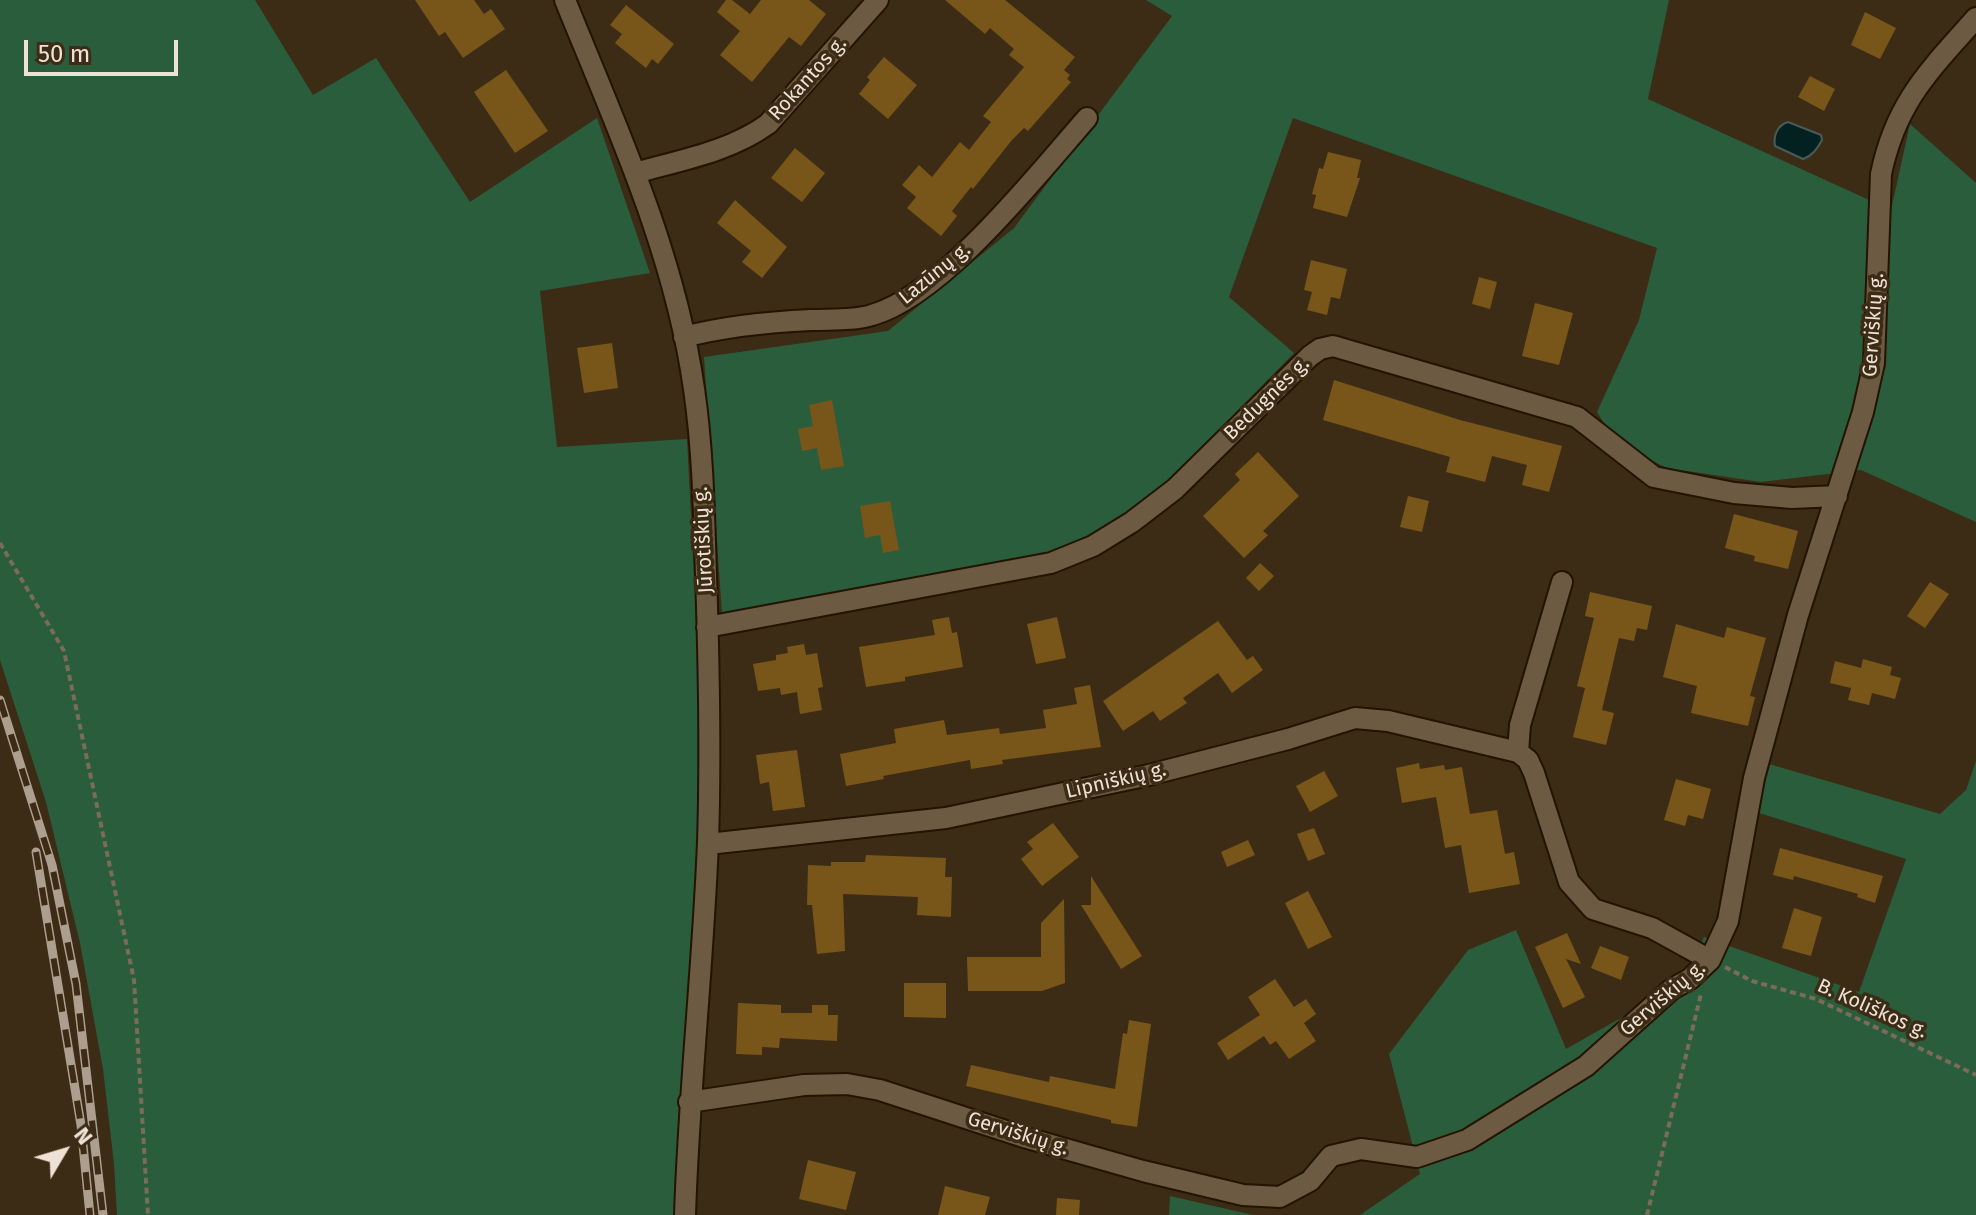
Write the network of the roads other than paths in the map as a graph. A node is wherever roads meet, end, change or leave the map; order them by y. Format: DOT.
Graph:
graph roads {
  1 [pos="565,0"];
  2 [pos="878,0"];
  3 [pos="1976,18"];
  4 [pos="1087,118"];
  5 [pos="635,173"];
  6 [pos="684,337"];
  7 [pos="1837,496"];
  8 [pos="1562,582"];
  9 [pos="707,627"];
  10 [pos="1518,752"];
  11 [pos="708,844"];
  12 [pos="1710,960"];
  13 [pos="689,1102"];
  14 [pos="685,1215"];
  1 -- 5 [label="street, Jūrotiškių g."];
  2 -- 5 [label="street, Rokantos g."];
  3 -- 7 [label="street, Gerviškių g."];
  4 -- 6 [label="street, Lazūnų g."];
  5 -- 6 [label="street, Jūrotiškių g."];
  6 -- 9 [label="street, Jūrotiškių g."];
  7 -- 9 [label="street, Bedugnės g."];
  7 -- 12 [label="street, Gerviškių g."];
  8 -- 10 [label="street"];
  9 -- 11 [label="street, Jūrotiškių g."];
  10 -- 11 [label="street, Lipniškių g."];
  10 -- 12 [label="street"];
  11 -- 13 [label="street, Jūrotiškių g."];
  12 -- 13 [label="street, Gerviškių g."];
  13 -- 14 [label="street, Jūrotiškių g."];
}
